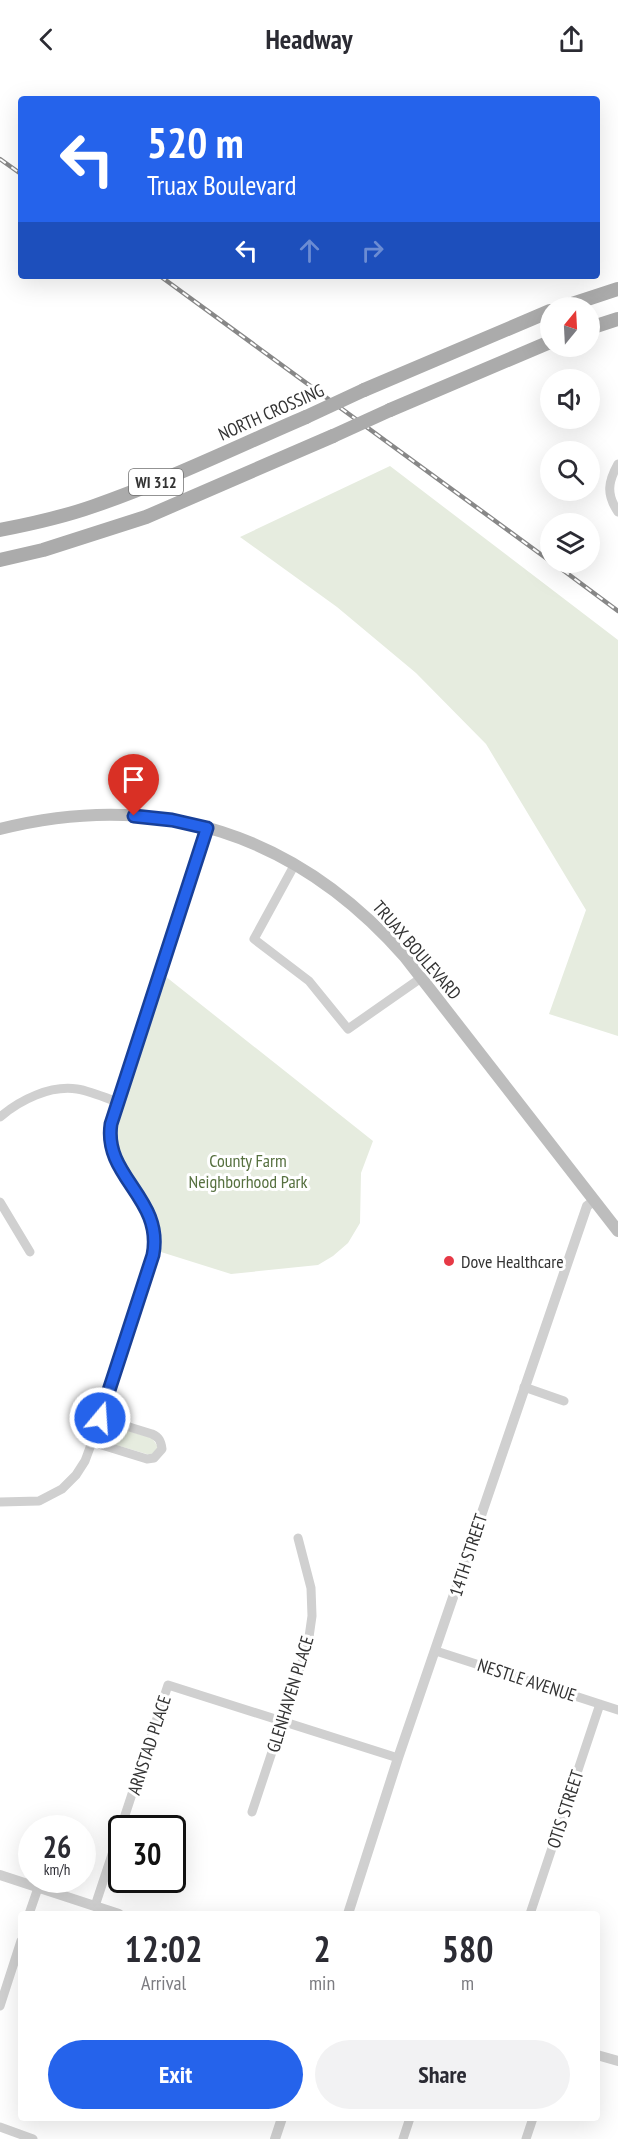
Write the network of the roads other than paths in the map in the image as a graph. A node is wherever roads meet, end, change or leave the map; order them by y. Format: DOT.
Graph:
graph roads {
  1 [pos="618,289"];
  2 [pos="594,297"];
  3 [pos="540,315"];
  4 [pos="618,319"];
  5 [pos="600,325"];
  6 [pos="540,346"];
  7 [pos="618,464"];
  8 [pos="618,512"];
  9 [pos="0,530"];
  10 [pos="0,560"];
  11 [pos="207,828"];
  12 [pos="0,830"];
  13 [pos="296,864"];
  14 [pos="421,978"];
  15 [pos="117,1102"];
  16 [pos="0,1117"];
  17 [pos="594,1201"];
  18 [pos="0,1202"];
  19 [pos="618,1231"];
  20 [pos="30,1252"];
  21 [pos="524,1388"];
  22 [pos="564,1401"];
  23 [pos="100,1418"];
  24 [pos="92,1442"];
  25 [pos="0,1502"];
  26 [pos="298,1538"];
  27 [pos="436,1651"];
  28 [pos="600,1704"];
  29 [pos="618,1710"];
  30 [pos="283,1722"];
  31 [pos="399,1758"];
  32 [pos="252,1812"];
  33 [pos="0,1875"];
  34 [pos="18,1881"];
  35 [pos="36,1893"];
  36 [pos="56,1893"];
  37 [pos="95,1906"];
  38 [pos="31,1911"];
  39 [pos="110,1911"];
  40 [pos="349,1911"];
  41 [pos="531,1911"];
  42 [pos="18,1950"];
  43 [pos="0,2007"];
  44 [pos="600,2056"];
  45 [pos="618,2061"];
  46 [pos="281,2121"];
  47 [pos="409,2121"];
  48 [pos="532,2121"];
  49 [pos="0,2127"];
  50 [pos="33,2139"];
  51 [pos="275,2139"];
  52 [pos="403,2139"];
  53 [pos="526,2139"];
  1 -- 2 [label="main road"];
  3 -- 9 [label="main road, NORTH CROSSING / WI 312, bridge"];
  4 -- 5 [label="main road"];
  6 -- 10 [label="main road, bridge"];
  7 -- 8 [label="street"];
  11 -- 12 [label="main road, TRUAX BOULEVARD"];
  11 -- 13 [label="main road, TRUAX BOULEVARD"];
  11 -- 15 [label="street"];
  13 -- 14 [label="main road, TRUAX BOULEVARD"];
  13 -- 14 [label="street"];
  14 -- 17 [label="main road, TRUAX BOULEVARD"];
  15 -- 16 [label="street"];
  15 -- 23 [label="street"];
  17 -- 19 [label="main road, TRUAX BOULEVARD"];
  17 -- 21 [label="street, 14TH STREET"];
  18 -- 20 [label="street"];
  21 -- 22 [label="street"];
  21 -- 27 [label="street, 14TH STREET"];
  23 -- 24 [label="street"];
  23 -- 24 [label="street"];
  24 -- 25 [label="street"];
  26 -- 30 [label="street, GLENHAVEN PLACE"];
  27 -- 28 [label="street, NESTLE AVENUE"];
  27 -- 31 [label="street, 14TH STREET"];
  28 -- 29 [label="street, NESTLE AVENUE"];
  28 -- 41 [label="street, OTIS STREET"];
  30 -- 31 [label="street"];
  30 -- 32 [label="street, GLENHAVEN PLACE"];
  30 -- 37 [label="street, ARNSTAD PLACE"];
  31 -- 40 [label="street, 14TH STREET"];
  33 -- 34 [label="street"];
  35 -- 38 [label="street"];
  36 -- 37 [label="street"];
  37 -- 39 [label="street"];
  42 -- 43 [label="street"];
  44 -- 45 [label="street"];
  46 -- 51 [label="street"];
  47 -- 52 [label="street"];
  48 -- 53 [label="street"];
  49 -- 50 [label="street"];
}
